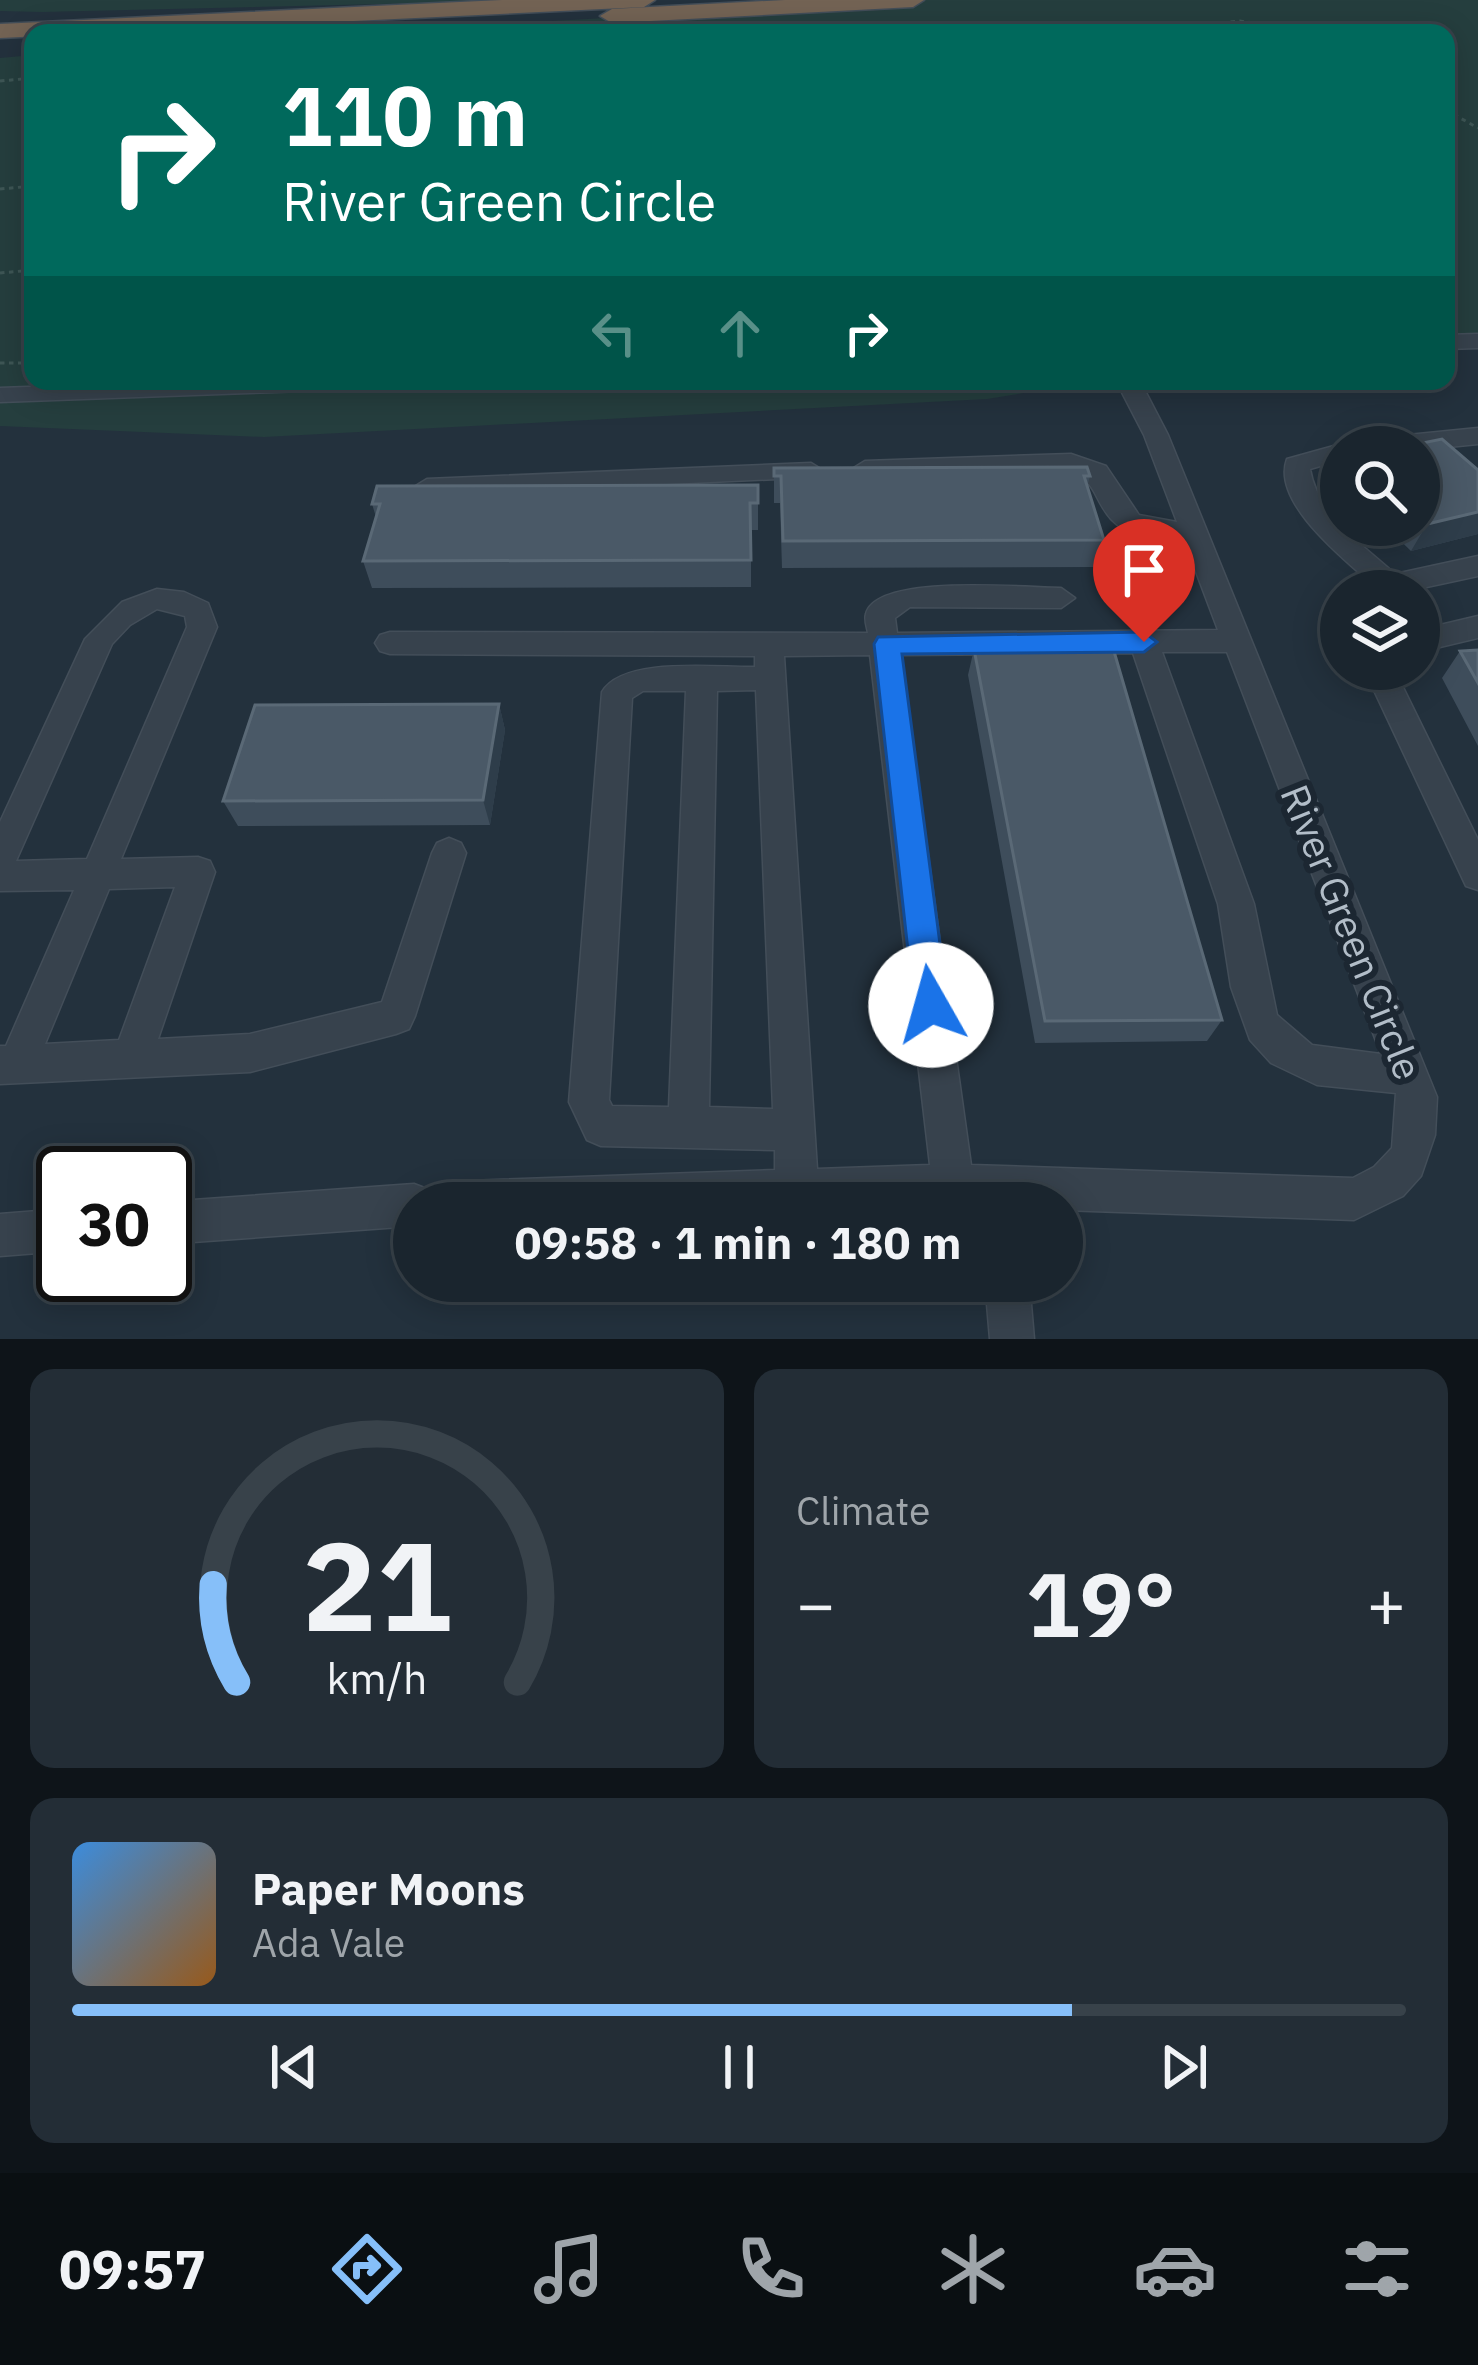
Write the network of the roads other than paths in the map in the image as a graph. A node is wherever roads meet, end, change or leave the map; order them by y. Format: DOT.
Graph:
graph roads {
  1 [pos="644,0"];
  2 [pos="913,0"];
  3 [pos="402,12"];
  4 [pos="0,14"];
  5 [pos="148,24"];
  6 [pos="480,24"];
  7 [pos="139,390"];
  8 [pos="1133,390"];
  9 [pos="0,395"];
  10 [pos="1478,436"];
  11 [pos="1440,440"];
  12 [pos="1320,458"];
  13 [pos="415,488"];
  14 [pos="1320,519"];
  15 [pos="1194,532"];
  16 [pos="1346,546"];
  17 [pos="1478,566"];
  18 [pos="1369,570"];
  19 [pos="1440,575"];
  20 [pos="1061,598"];
  21 [pos="1478,627"];
  22 [pos="1440,636"];
  23 [pos="1238,641"];
  24 [pos="1144,642"];
  25 [pos="391,643"];
  26 [pos="888,644"];
  27 [pos="770,662"];
  28 [pos="702,680"];
  29 [pos="1389,690"];
  30 [pos="449,853"];
  31 [pos="0,859"];
  32 [pos="101,874"];
  33 [pos="1478,875"];
  34 [pos="0,876"];
  35 [pos="131,1061"];
  36 [pos="8,1065"];
  37 [pos="1408,1074"];
  38 [pos="688,1127"];
  39 [pos="794,1130"];
  40 [pos="797,1182"];
  41 [pos="953,1182"];
  42 [pos="1083,1196"];
  43 [pos="393,1207"];
  44 [pos="192,1221"];
  45 [pos="36,1232"];
  46 [pos="0,1235"];
  47 [pos="1009,1302"];
  48 [pos="1012,1339"];
  1 -- 3 [label="highway"];
  2 -- 6 [label="highway"];
  3 -- 4 [label="highway"];
  3 -- 5 [label="highway"];
  7 -- 9 [label="street"];
  8 -- 15 [label="street, River Green Circle"];
  10 -- 11 [label="street"];
  12 -- 14 [label="street"];
  13 -- 15 [label="street"];
  15 -- 23 [label="street, River Green Circle"];
  16 -- 18 [label="street"];
  17 -- 19 [label="street"];
  20 -- 26 [label="street"];
  21 -- 22 [label="street"];
  23 -- 24 [label="street"];
  23 -- 37 [label="street, River Green Circle"];
  24 -- 26 [label="street"];
  24 -- 37 [label="street"];
  25 -- 27 [label="street"];
  26 -- 27 [label="street"];
  26 -- 41 [label="street"];
  27 -- 28 [label="street"];
  27 -- 39 [label="street"];
  28 -- 38 [label="street"];
  28 -- 38 [label="street"];
  29 -- 33 [label="street"];
  30 -- 35 [label="street"];
  31 -- 32 [label="street"];
  32 -- 34 [label="street"];
  32 -- 35 [label="street"];
  32 -- 36 [label="street"];
  35 -- 36 [label="street"];
  37 -- 42 [label="street, River Green Circle"];
  38 -- 39 [label="street"];
  39 -- 40 [label="street"];
  43 -- 44 [label="street"];
  45 -- 46 [label="street"];
  47 -- 48 [label="street"];
}
